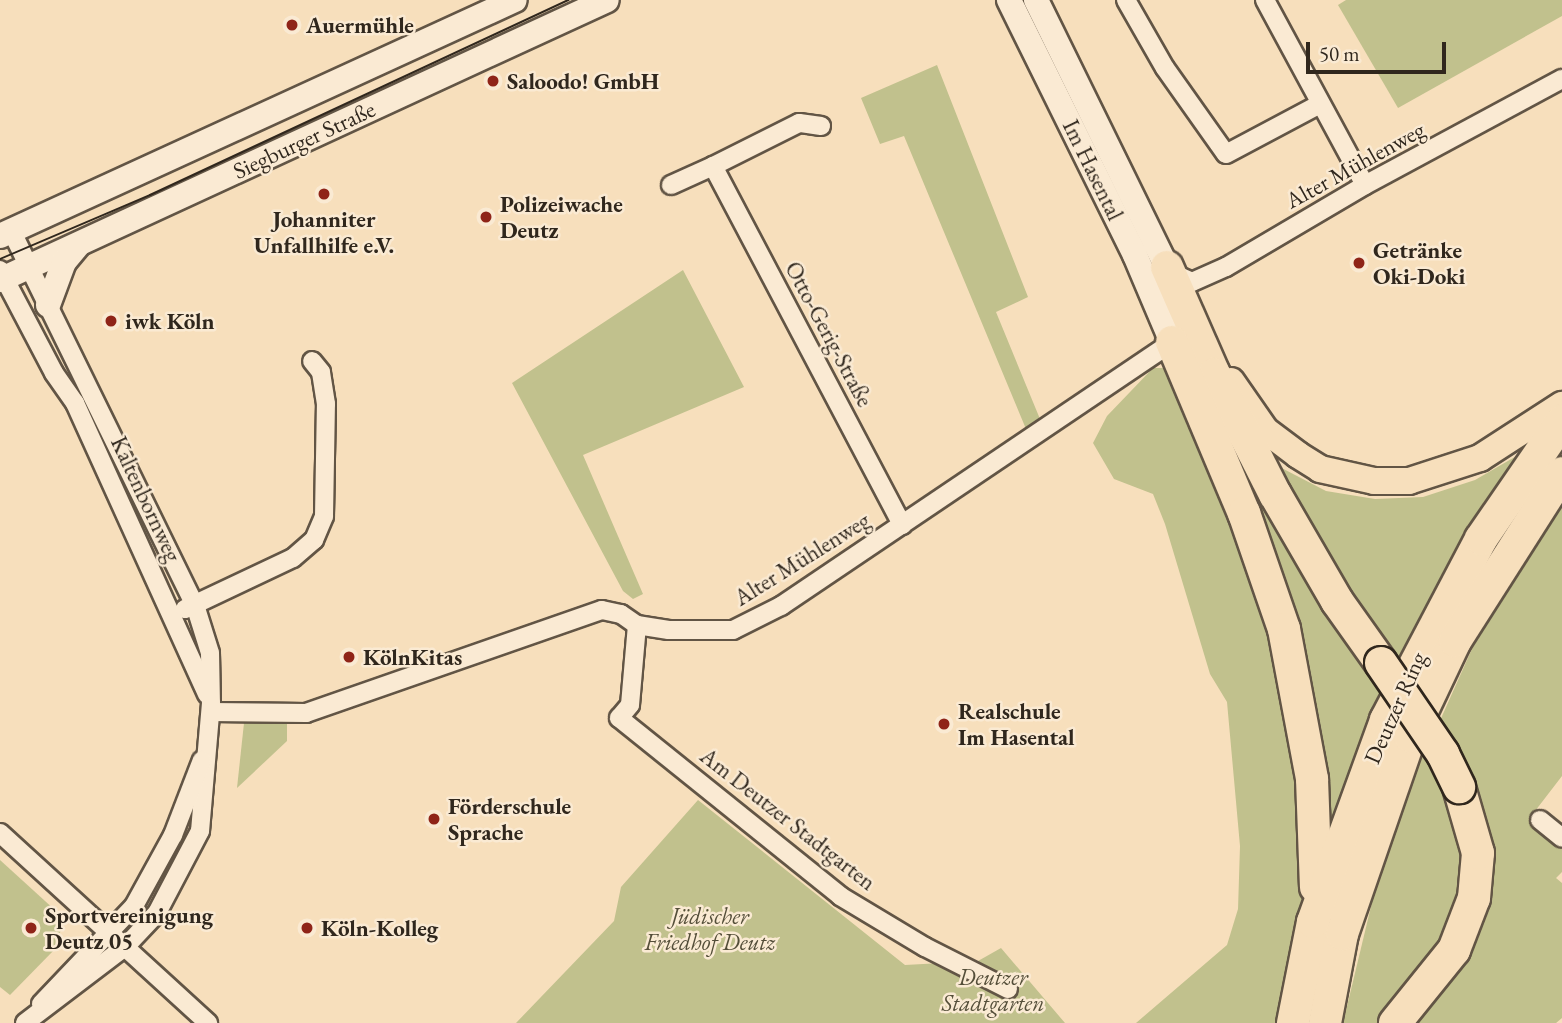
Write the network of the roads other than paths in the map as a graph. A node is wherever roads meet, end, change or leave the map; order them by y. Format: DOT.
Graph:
graph roads {
  1 [pos="515,0"];
  2 [pos="607,0"];
  3 [pos="1009,0"];
  4 [pos="1036,0"];
  5 [pos="1126,0"];
  6 [pos="1265,0"];
  7 [pos="1562,79"];
  8 [pos="1320,104"];
  9 [pos="821,126"];
  10 [pos="713,166"];
  11 [pos="671,185"];
  12 [pos="1365,185"];
  13 [pos="5,233"];
  14 [pos="79,244"];
  15 [pos="29,266"];
  16 [pos="1169,270"];
  17 [pos="2,276"];
  18 [pos="48,305"];
  19 [pos="1172,342"];
  20 [pos="312,361"];
  21 [pos="92,396"];
  22 [pos="75,403"];
  23 [pos="1562,405"];
  24 [pos="1562,421"];
  25 [pos="1562,473"];
  26 [pos="902,525"];
  27 [pos="195,605"];
  28 [pos="172,615"];
  29 [pos="637,625"];
  30 [pos="211,708"];
  31 [pos="209,740"];
  32 [pos="1540,820"];
  33 [pos="0,833"];
  34 [pos="1562,838"];
  35 [pos="1313,922"];
  36 [pos="110,932"];
  37 [pos="126,946"];
  38 [pos="1008,989"];
  39 [pos="24,1023"];
  40 [pos="208,1023"];
  41 [pos="1293,1023"];
  42 [pos="1325,1023"];
  43 [pos="1395,1023"];
  1 -- 13 [label="main road, Siegburger Straße"];
  2 -- 14 [label="main road, Siegburger Straße"];
  3 -- 19 [label="main road, Im Hasental"];
  4 -- 16 [label="main road, Im Hasental"];
  5 -- 8 [label="street"];
  6 -- 8 [label="street"];
  7 -- 12 [label="street, Alter Mühlenweg"];
  8 -- 12 [label="street"];
  9 -- 10 [label="street"];
  10 -- 11 [label="street"];
  10 -- 26 [label="street, Otto-Gerig-Straße"];
  12 -- 16 [label="street, Alter Mühlenweg"];
  13 -- 15 [label="street, Kaltenbornweg"];
  14 -- 15 [label="main road, Siegburger Straße"];
  14 -- 18 [label="main road"];
  15 -- 17 [label="main road, Siegburger Straße"];
  15 -- 18 [label="street, Kaltenbornweg"];
  16 -- 23 [label="main road"];
  16 -- 43 [label="highway, bridge"];
  17 -- 22 [label="street, Kaltenbornweg"];
  18 -- 21 [label="street, Kaltenbornweg"];
  19 -- 26 [label="street, Alter Mühlenweg"];
  19 -- 35 [label="highway"];
  20 -- 27 [label="street"];
  21 -- 22 [label="street"];
  21 -- 27 [label="street, Kaltenbornweg"];
  22 -- 28 [label="street, Kaltenbornweg"];
  24 -- 35 [label="highway, Deutzer Ring"];
  25 -- 42 [label="highway, Deutzer Ring"];
  26 -- 29 [label="street, Alter Mühlenweg"];
  27 -- 28 [label="street"];
  27 -- 30 [label="street, Kaltenbornweg"];
  28 -- 30 [label="street, Kaltenbornweg"];
  29 -- 30 [label="street, Alter Mühlenweg"];
  29 -- 38 [label="street, Am Deutzer Stadtgarten"];
  30 -- 31 [label="street"];
  31 -- 36 [label="street"];
  31 -- 37 [label="street"];
  32 -- 34 [label="street"];
  33 -- 36 [label="street"];
  35 -- 41 [label="highway, Deutzer Ring"];
  36 -- 37 [label="street"];
  36 -- 39 [label="street"];
  37 -- 39 [label="street"];
  37 -- 40 [label="street"];
}
